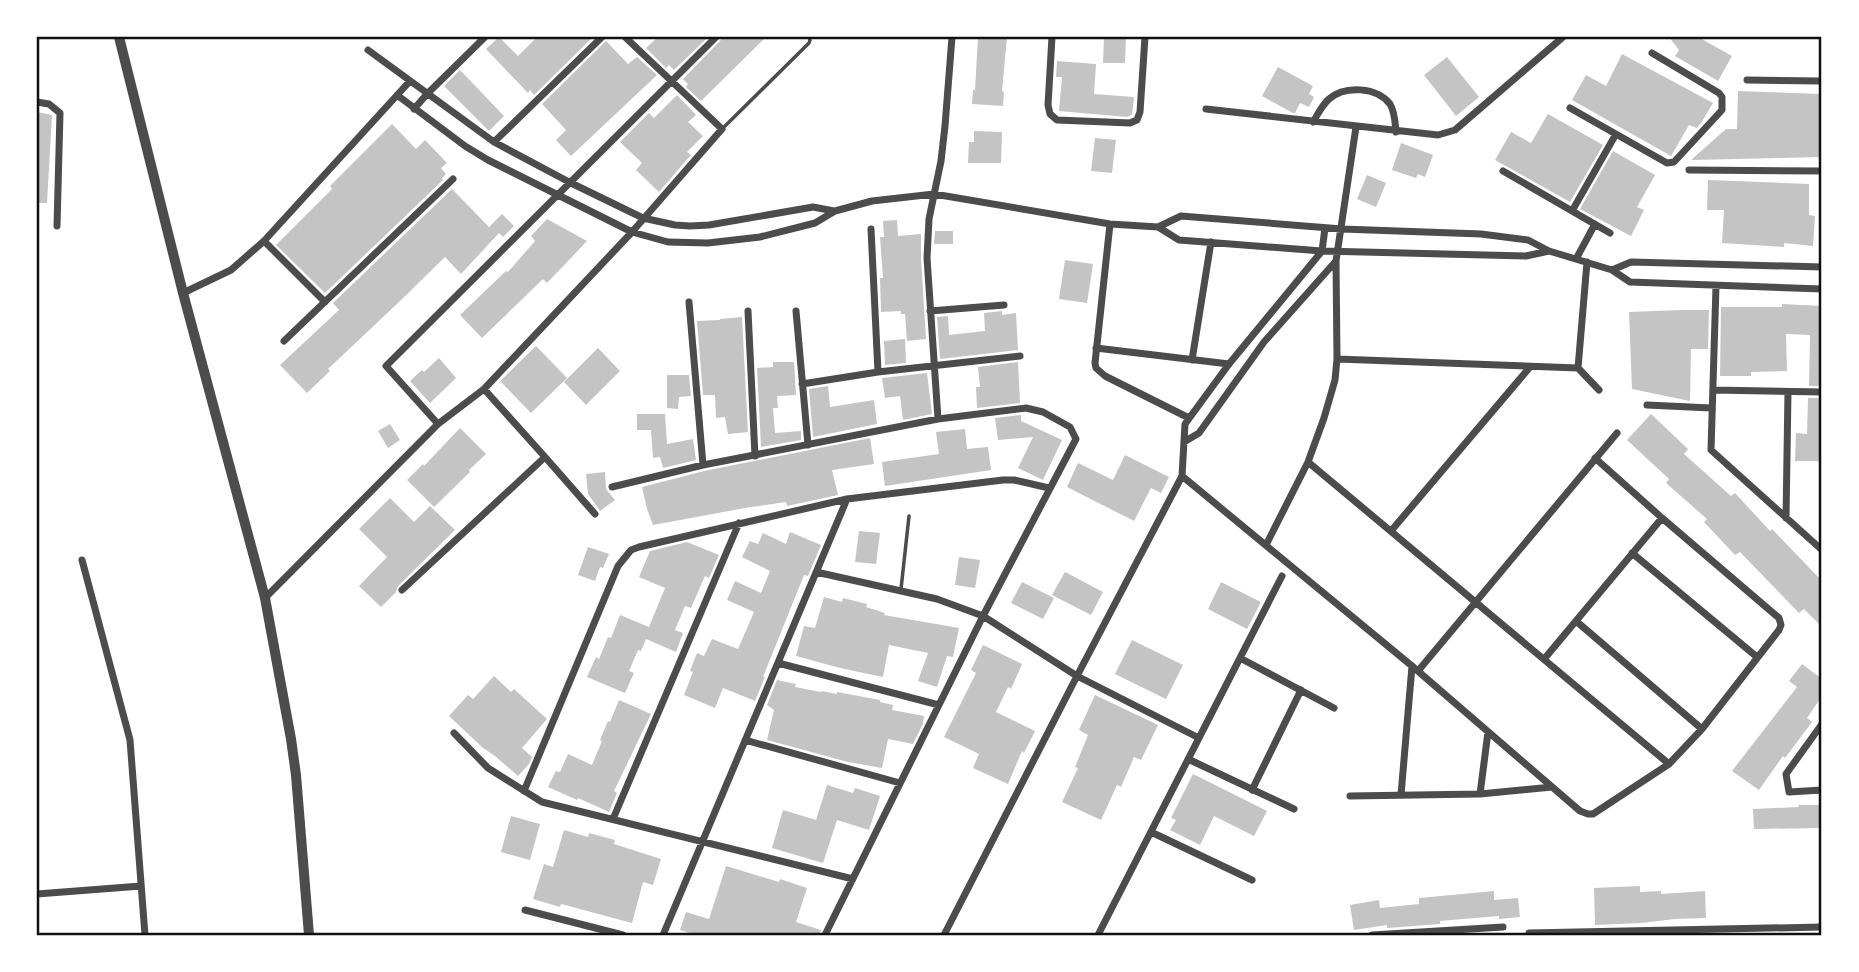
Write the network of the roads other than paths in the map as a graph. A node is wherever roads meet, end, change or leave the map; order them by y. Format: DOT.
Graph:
graph roads {
  1 [pos="119,37"];
  2 [pos="485,37"];
  3 [pos="602,37"];
  4 [pos="625,37"];
  5 [pos="716,37"];
  6 [pos="808,37"];
  7 [pos="952,37"];
  8 [pos="1052,37"];
  9 [pos="1145,37"];
  10 [pos="1563,37"];
  11 [pos="368,50"];
  12 [pos="1652,53"];
  13 [pos="1747,80"];
  14 [pos="410,81"];
  15 [pos="672,81"];
  16 [pos="1822,81"];
  17 [pos="427,94"];
  18 [pos="397,95"];
  19 [pos="37,102"];
  20 [pos="1570,108"];
  21 [pos="414,109"];
  22 [pos="1206,109"];
  23 [pos="1312,122"];
  24 [pos="1356,127"];
  25 [pos="722,129"];
  26 [pos="1396,132"];
  27 [pos="1616,134"];
  28 [pos="494,142"];
  29 [pos="1689,170"];
  30 [pos="1822,171"];
  31 [pos="1503,172"];
  32 [pos="453,179"];
  33 [pos="571,183"];
  34 [pos="934,194"];
  35 [pos="558,196"];
  36 [pos="835,211"];
  37 [pos="1572,211"];
  38 [pos="643,218"];
  39 [pos="1110,224"];
  40 [pos="1595,224"];
  41 [pos="57,226"];
  42 [pos="1158,228"];
  43 [pos="1325,228"];
  44 [pos="871,229"];
  45 [pos="1342,229"];
  46 [pos="632,232"];
  47 [pos="1610,233"];
  48 [pos="264,241"];
  49 [pos="1211,243"];
  50 [pos="1322,251"];
  51 [pos="1339,251"];
  52 [pos="1549,251"];
  53 [pos="1576,259"];
  54 [pos="1336,261"];
  55 [pos="1587,262"];
  56 [pos="1822,267"];
  57 [pos="1612,270"];
  58 [pos="1716,286"];
  59 [pos="1822,289"];
  60 [pos="183,293"];
  61 [pos="325,302"];
  62 [pos="689,302"];
  63 [pos="1003,305"];
  64 [pos="748,311"];
  65 [pos="796,311"];
  66 [pos="930,311"];
  67 [pos="284,341"];
  68 [pos="1096,348"];
  69 [pos="1020,356"];
  70 [pos="1337,359"];
  71 [pos="1192,360"];
  72 [pos="1229,364"];
  73 [pos="934,365"];
  74 [pos="1530,366"];
  75 [pos="1578,368"];
  76 [pos="878,372"];
  77 [pos="802,384"];
  78 [pos="484,389"];
  79 [pos="1599,390"];
  80 [pos="1713,390"];
  81 [pos="1788,392"];
  82 [pos="1822,392"];
  83 [pos="1647,405"];
  84 [pos="1711,408"];
  85 [pos="1189,418"];
  86 [pos="938,419"];
  87 [pos="438,424"];
  88 [pos="1617,433"];
  89 [pos="1184,442"];
  90 [pos="808,445"];
  91 [pos="755,456"];
  92 [pos="545,457"];
  93 [pos="1595,458"];
  94 [pos="1308,461"];
  95 [pos="703,465"];
  96 [pos="1182,476"];
  97 [pos="612,487"];
  98 [pos="1049,488"];
  99 [pos="847,499"];
  100 [pos="594,514"];
  101 [pos="909,516"];
  102 [pos="1662,518"];
  103 [pos="1786,518"];
  104 [pos="739,523"];
  105 [pos="1391,531"];
  106 [pos="1266,545"];
  107 [pos="1822,550"];
  108 [pos="1632,553"];
  109 [pos="82,560"];
  110 [pos="816,572"];
  111 [pos="1282,576"];
  112 [pos="401,590"];
  113 [pos="901,592"];
  114 [pos="265,598"];
  115 [pos="1476,602"];
  116 [pos="983,616"];
  117 [pos="1576,621"];
  118 [pos="1757,657"];
  119 [pos="1240,658"];
  120 [pos="1545,658"];
  121 [pos="778,663"];
  122 [pos="1415,669"];
  123 [pos="1077,676"];
  124 [pos="1301,690"];
  125 [pos="939,705"];
  126 [pos="1334,708"];
  127 [pos="1822,724"];
  128 [pos="1702,729"];
  129 [pos="1488,732"];
  130 [pos="454,733"];
  131 [pos="1199,738"];
  132 [pos="745,740"];
  133 [pos="1188,759"];
  134 [pos="1669,764"];
  135 [pos="900,783"];
  136 [pos="1552,787"];
  137 [pos="1252,790"];
  138 [pos="1822,790"];
  139 [pos="524,791"];
  140 [pos="1480,794"];
  141 [pos="1401,795"];
  142 [pos="1350,796"];
  143 [pos="1294,809"];
  144 [pos="613,820"];
  145 [pos="1151,832"];
  146 [pos="702,842"];
  147 [pos="853,879"];
  148 [pos="1252,880"];
  149 [pos="141,886"];
  150 [pos="37,894"];
  151 [pos="525,910"];
  152 [pos="1503,927"];
  153 [pos="1822,927"];
  154 [pos="1717,932"];
  155 [pos="1529,933"];
  156 [pos="145,935"];
  157 [pos="309,935"];
  158 [pos="623,935"];
  159 [pos="663,935"];
  160 [pos="825,935"];
  161 [pos="944,935"];
  162 [pos="1098,935"];
  163 [pos="1372,935"];
  1 -- 60 [label="street"];
  2 -- 17 [label="street"];
  3 -- 28 [label="street"];
  4 -- 15 [label="street"];
  5 -- 15 [label="street"];
  6 -- 25 [label="lane"];
  7 -- 34 [label="street"];
  8 -- 9 [label="street"];
  10 -- 26 [label="street"];
  11 -- 14 [label="street"];
  12 -- 27 [label="street"];
  13 -- 16 [label="street"];
  14 -- 17 [label="street"];
  14 -- 18 [label="street"];
  15 -- 25 [label="street"];
  15 -- 33 [label="street"];
  17 -- 21 [label="street"];
  17 -- 28 [label="street"];
  18 -- 21 [label="street"];
  18 -- 48 [label="street"];
  19 -- 41 [label="street"];
  20 -- 27 [label="street"];
  21 -- 35 [label="street"];
  22 -- 23 [label="street"];
  23 -- 24 [label="street"];
  23 -- 26 [label="street"];
  24 -- 26 [label="street"];
  24 -- 45 [label="street"];
  25 -- 38 [label="street"];
  27 -- 37 [label="street"];
  28 -- 33 [label="street"];
  29 -- 30 [label="street"];
  31 -- 37 [label="street"];
  32 -- 61 [label="street"];
  33 -- 35 [label="street"];
  33 -- 38 [label="street"];
  34 -- 36 [label="street"];
  34 -- 39 [label="street"];
  34 -- 66 [label="street"];
  35 -- 46 [label="street"];
  35 -- 87 [label="street"];
  36 -- 38 [label="street"];
  36 -- 46 [label="street"];
  37 -- 40 [label="street"];
  38 -- 46 [label="street"];
  39 -- 42 [label="street"];
  39 -- 68 [label="street"];
  40 -- 47 [label="street"];
  40 -- 53 [label="street"];
  42 -- 43 [label="street"];
  42 -- 49 [label="street"];
  43 -- 45 [label="street"];
  43 -- 50 [label="street"];
  44 -- 76 [label="street"];
  45 -- 51 [label="street"];
  45 -- 52 [label="street"];
  46 -- 78 [label="street"];
  48 -- 60 [label="street"];
  48 -- 61 [label="street"];
  49 -- 50 [label="street"];
  49 -- 71 [label="street"];
  50 -- 51 [label="street"];
  50 -- 72 [label="street"];
  51 -- 52 [label="street"];
  51 -- 54 [label="street"];
  52 -- 53 [label="street"];
  53 -- 55 [label="street"];
  54 -- 70 [label="street"];
  54 -- 89 [label="street"];
  55 -- 57 [label="street"];
  55 -- 75 [label="street"];
  56 -- 57 [label="street"];
  57 -- 58 [label="street"];
  58 -- 59 [label="street"];
  58 -- 80 [label="street"];
  60 -- 114 [label="street"];
  61 -- 67 [label="street"];
  62 -- 95 [label="street"];
  63 -- 66 [label="street"];
  64 -- 91 [label="street"];
  65 -- 77 [label="street"];
  66 -- 73 [label="street"];
  68 -- 71 [label="street"];
  68 -- 85 [label="street"];
  69 -- 73 [label="street"];
  70 -- 74 [label="street"];
  70 -- 94 [label="street"];
  71 -- 72 [label="street"];
  72 -- 85 [label="street"];
  73 -- 76 [label="street"];
  73 -- 86 [label="street"];
  74 -- 75 [label="street"];
  74 -- 105 [label="street"];
  75 -- 79 [label="street"];
  76 -- 77 [label="street"];
  77 -- 90 [label="street"];
  78 -- 87 [label="street"];
  78 -- 92 [label="street"];
  80 -- 81 [label="street"];
  80 -- 84 [label="street"];
  81 -- 82 [label="street"];
  81 -- 103 [label="street"];
  83 -- 84 [label="street"];
  84 -- 103 [label="street"];
  85 -- 89 [label="street"];
  86 -- 90 [label="street"];
  86 -- 98 [label="street"];
  87 -- 114 [label="street"];
  88 -- 93 [label="street"];
  89 -- 96 [label="street"];
  90 -- 91 [label="street"];
  91 -- 95 [label="street"];
  92 -- 100 [label="street"];
  92 -- 112 [label="street"];
  93 -- 102 [label="street"];
  93 -- 115 [label="street"];
  94 -- 105 [label="street"];
  94 -- 106 [label="street"];
  95 -- 97 [label="street"];
  96 -- 106 [label="street"];
  96 -- 123 [label="street"];
  98 -- 99 [label="street"];
  98 -- 116 [label="street"];
  99 -- 104 [label="street"];
  99 -- 110 [label="street"];
  101 -- 113 [label="lane"];
  102 -- 108 [label="street"];
  102 -- 118 [label="street"];
  103 -- 107 [label="street"];
  104 -- 139 [label="street"];
  104 -- 144 [label="street"];
  105 -- 115 [label="street"];
  106 -- 122 [label="street"];
  108 -- 117 [label="street"];
  108 -- 118 [label="street"];
  109 -- 149 [label="street"];
  110 -- 113 [label="street"];
  110 -- 121 [label="street"];
  111 -- 119 [label="street"];
  113 -- 116 [label="street"];
  114 -- 157 [label="street"];
  115 -- 120 [label="street"];
  115 -- 122 [label="street"];
  116 -- 123 [label="street"];
  116 -- 125 [label="street"];
  117 -- 120 [label="street"];
  117 -- 128 [label="street"];
  118 -- 128 [label="street"];
  119 -- 124 [label="street"];
  119 -- 131 [label="street"];
  120 -- 134 [label="street"];
  121 -- 125 [label="street"];
  121 -- 132 [label="street"];
  122 -- 129 [label="street"];
  122 -- 141 [label="street"];
  123 -- 131 [label="street"];
  123 -- 161 [label="street"];
  124 -- 126 [label="street"];
  124 -- 137 [label="street"];
  125 -- 135 [label="street"];
  127 -- 138 [label="street"];
  128 -- 134 [label="street"];
  129 -- 136 [label="street"];
  129 -- 140 [label="street"];
  130 -- 139 [label="street"];
  131 -- 133 [label="street"];
  132 -- 135 [label="street"];
  132 -- 146 [label="street"];
  133 -- 137 [label="street"];
  133 -- 145 [label="street"];
  134 -- 136 [label="street"];
  135 -- 147 [label="street"];
  136 -- 140 [label="street"];
  137 -- 143 [label="street"];
  139 -- 144 [label="street"];
  140 -- 141 [label="street"];
  141 -- 142 [label="street"];
  144 -- 146 [label="street"];
  145 -- 148 [label="street"];
  145 -- 162 [label="street"];
  146 -- 147 [label="street"];
  146 -- 159 [label="street"];
  147 -- 160 [label="street"];
  149 -- 150 [label="street"];
  149 -- 156 [label="street"];
  151 -- 158 [label="street"];
  152 -- 163 [label="street"];
  153 -- 154 [label="street"];
  154 -- 155 [label="street"];
}
